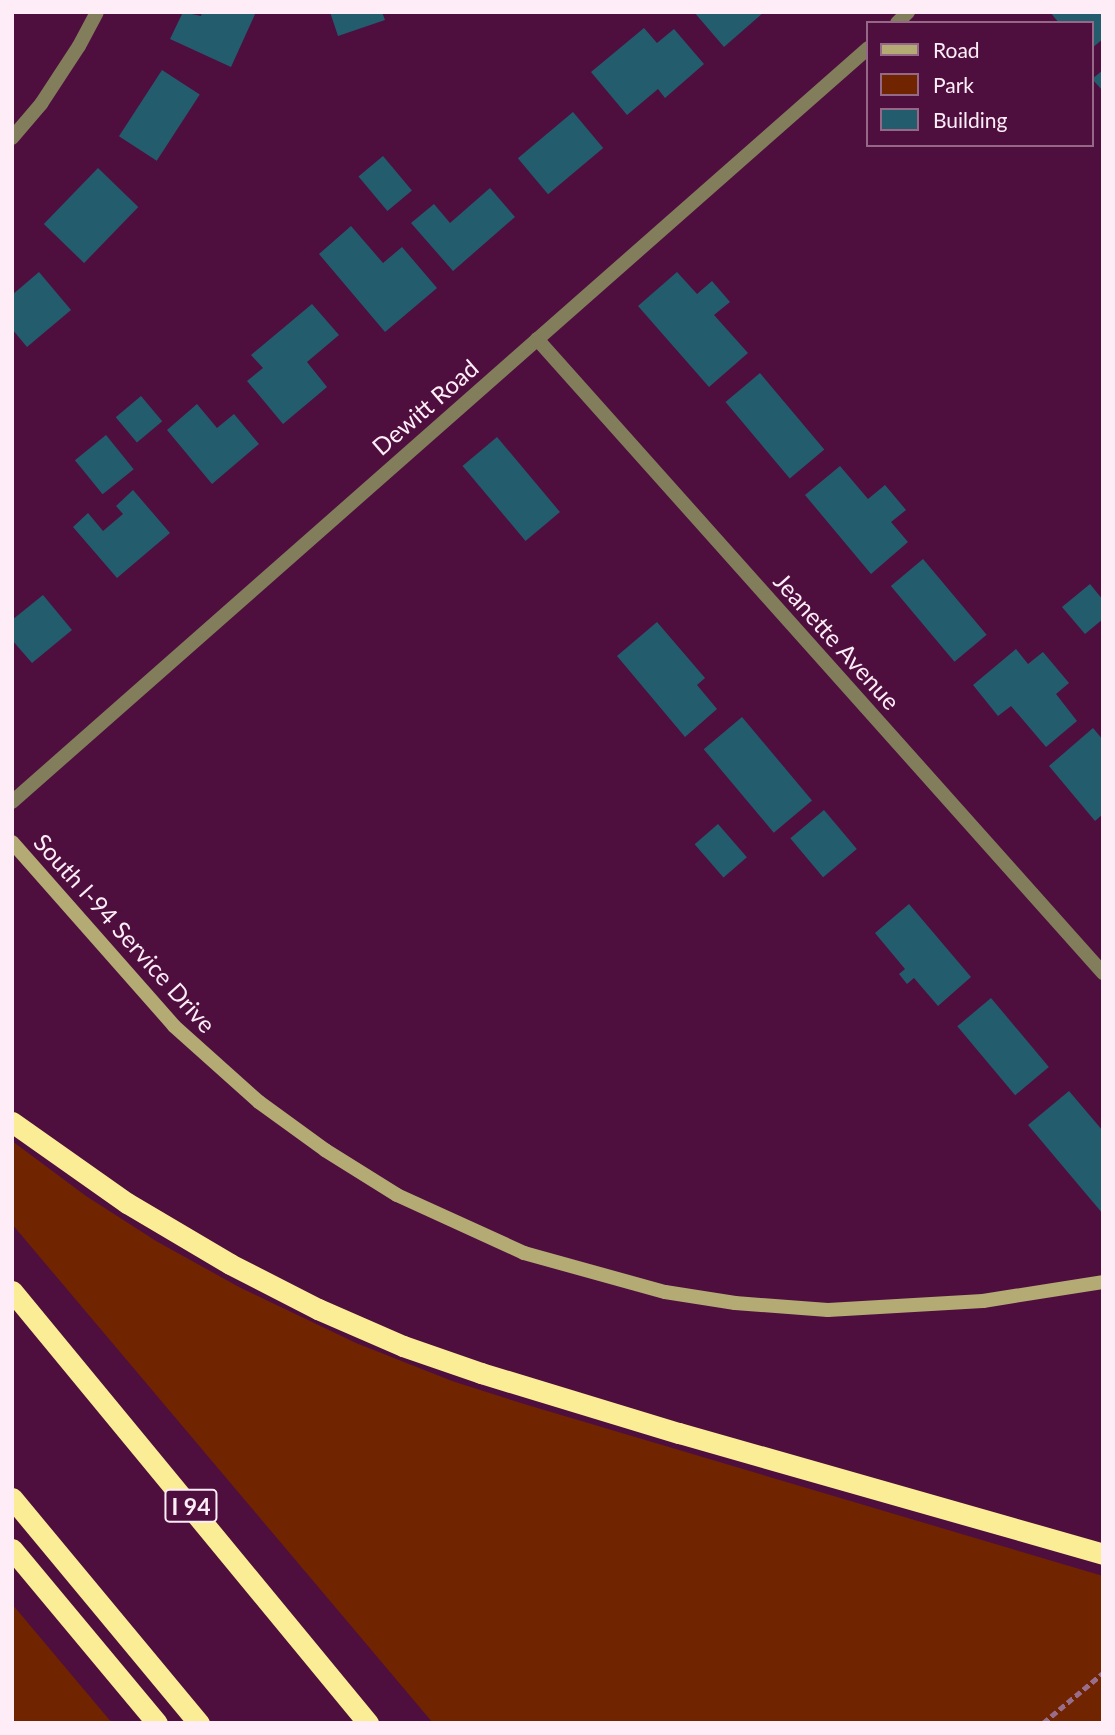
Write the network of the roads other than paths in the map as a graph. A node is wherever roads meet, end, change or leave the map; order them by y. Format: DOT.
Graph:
graph roads {
  1 [pos="97,12"];
  2 [pos="866,50"];
  3 [pos="12,138"];
  4 [pos="537,339"];
  5 [pos="12,802"];
  6 [pos="12,842"];
  7 [pos="1103,973"];
  8 [pos="12,1122"];
  9 [pos="1103,1282"];
  10 [pos="12,1291"];
  11 [pos="12,1499"];
  12 [pos="12,1549"];
  13 [pos="1103,1554"];
  14 [pos="157,1723"];
  15 [pos="199,1723"];
  16 [pos="368,1723"];
  1 -- 3 [label="street"];
  2 -- 4 [label="street, Dewitt Road"];
  4 -- 5 [label="street, Dewitt Road"];
  4 -- 7 [label="street, Jeanette Avenue"];
  6 -- 9 [label="street, South I-94 Service Drive"];
  8 -- 13 [label="highway"];
  10 -- 16 [label="highway, I 94"];
  11 -- 15 [label="highway"];
  12 -- 14 [label="highway"];
}
